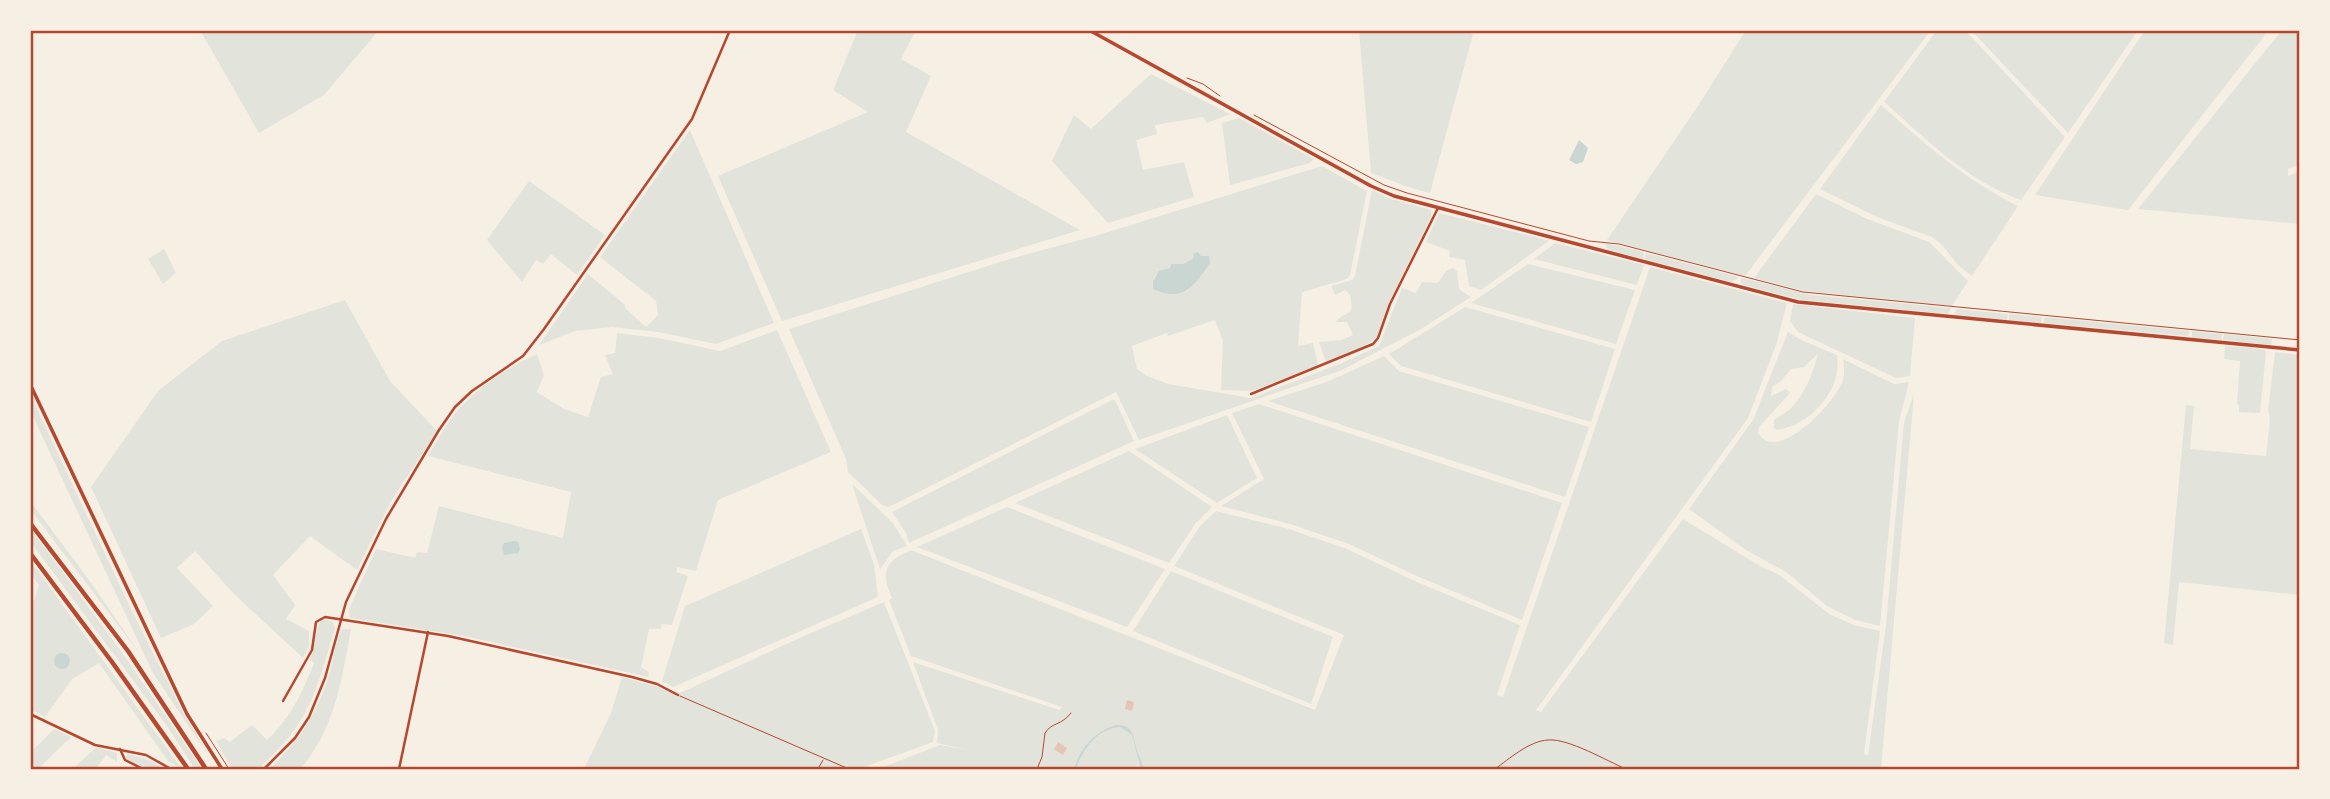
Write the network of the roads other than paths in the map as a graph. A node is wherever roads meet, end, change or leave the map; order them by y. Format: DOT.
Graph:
graph roads {
  1 [pos="730,30"];
  2 [pos="1088,30"];
  3 [pos="1438,208"];
  4 [pos="2300,350"];
  5 [pos="30,384"];
  6 [pos="1251,394"];
  7 [pos="30,523"];
  8 [pos="30,553"];
  9 [pos="340,619"];
  10 [pos="428,632"];
  11 [pos="678,695"];
  12 [pos="283,701"];
  13 [pos="1071,713"];
  14 [pos="30,714"];
  15 [pos="120,750"];
  16 [pos="824,758"];
  17 [pos="143,769"];
  18 [pos="171,769"];
  19 [pos="188,769"];
  20 [pos="206,769"];
  21 [pos="222,769"];
  22 [pos="264,769"];
  23 [pos="399,769"];
  24 [pos="818,769"];
  25 [pos="849,769"];
  26 [pos="1037,769"];
  27 [pos="1494,769"];
  28 [pos="1626,769"];
  1 -- 9 [label="street"];
  2 -- 3 [label="street"];
  3 -- 4 [label="street"];
  3 -- 6 [label="street"];
  5 -- 21 [label="street"];
  7 -- 20 [label="highway"];
  8 -- 19 [label="highway"];
  9 -- 10 [label="street"];
  9 -- 12 [label="street"];
  9 -- 22 [label="street"];
  10 -- 11 [label="street"];
  10 -- 23 [label="street"];
  11 -- 16 [label="lane"];
  13 -- 26 [label="lane"];
  14 -- 15 [label="street"];
  15 -- 17 [label="street"];
  15 -- 18 [label="street"];
  16 -- 24 [label="lane"];
  16 -- 25 [label="lane"];
  27 -- 28 [label="lane"];
}
